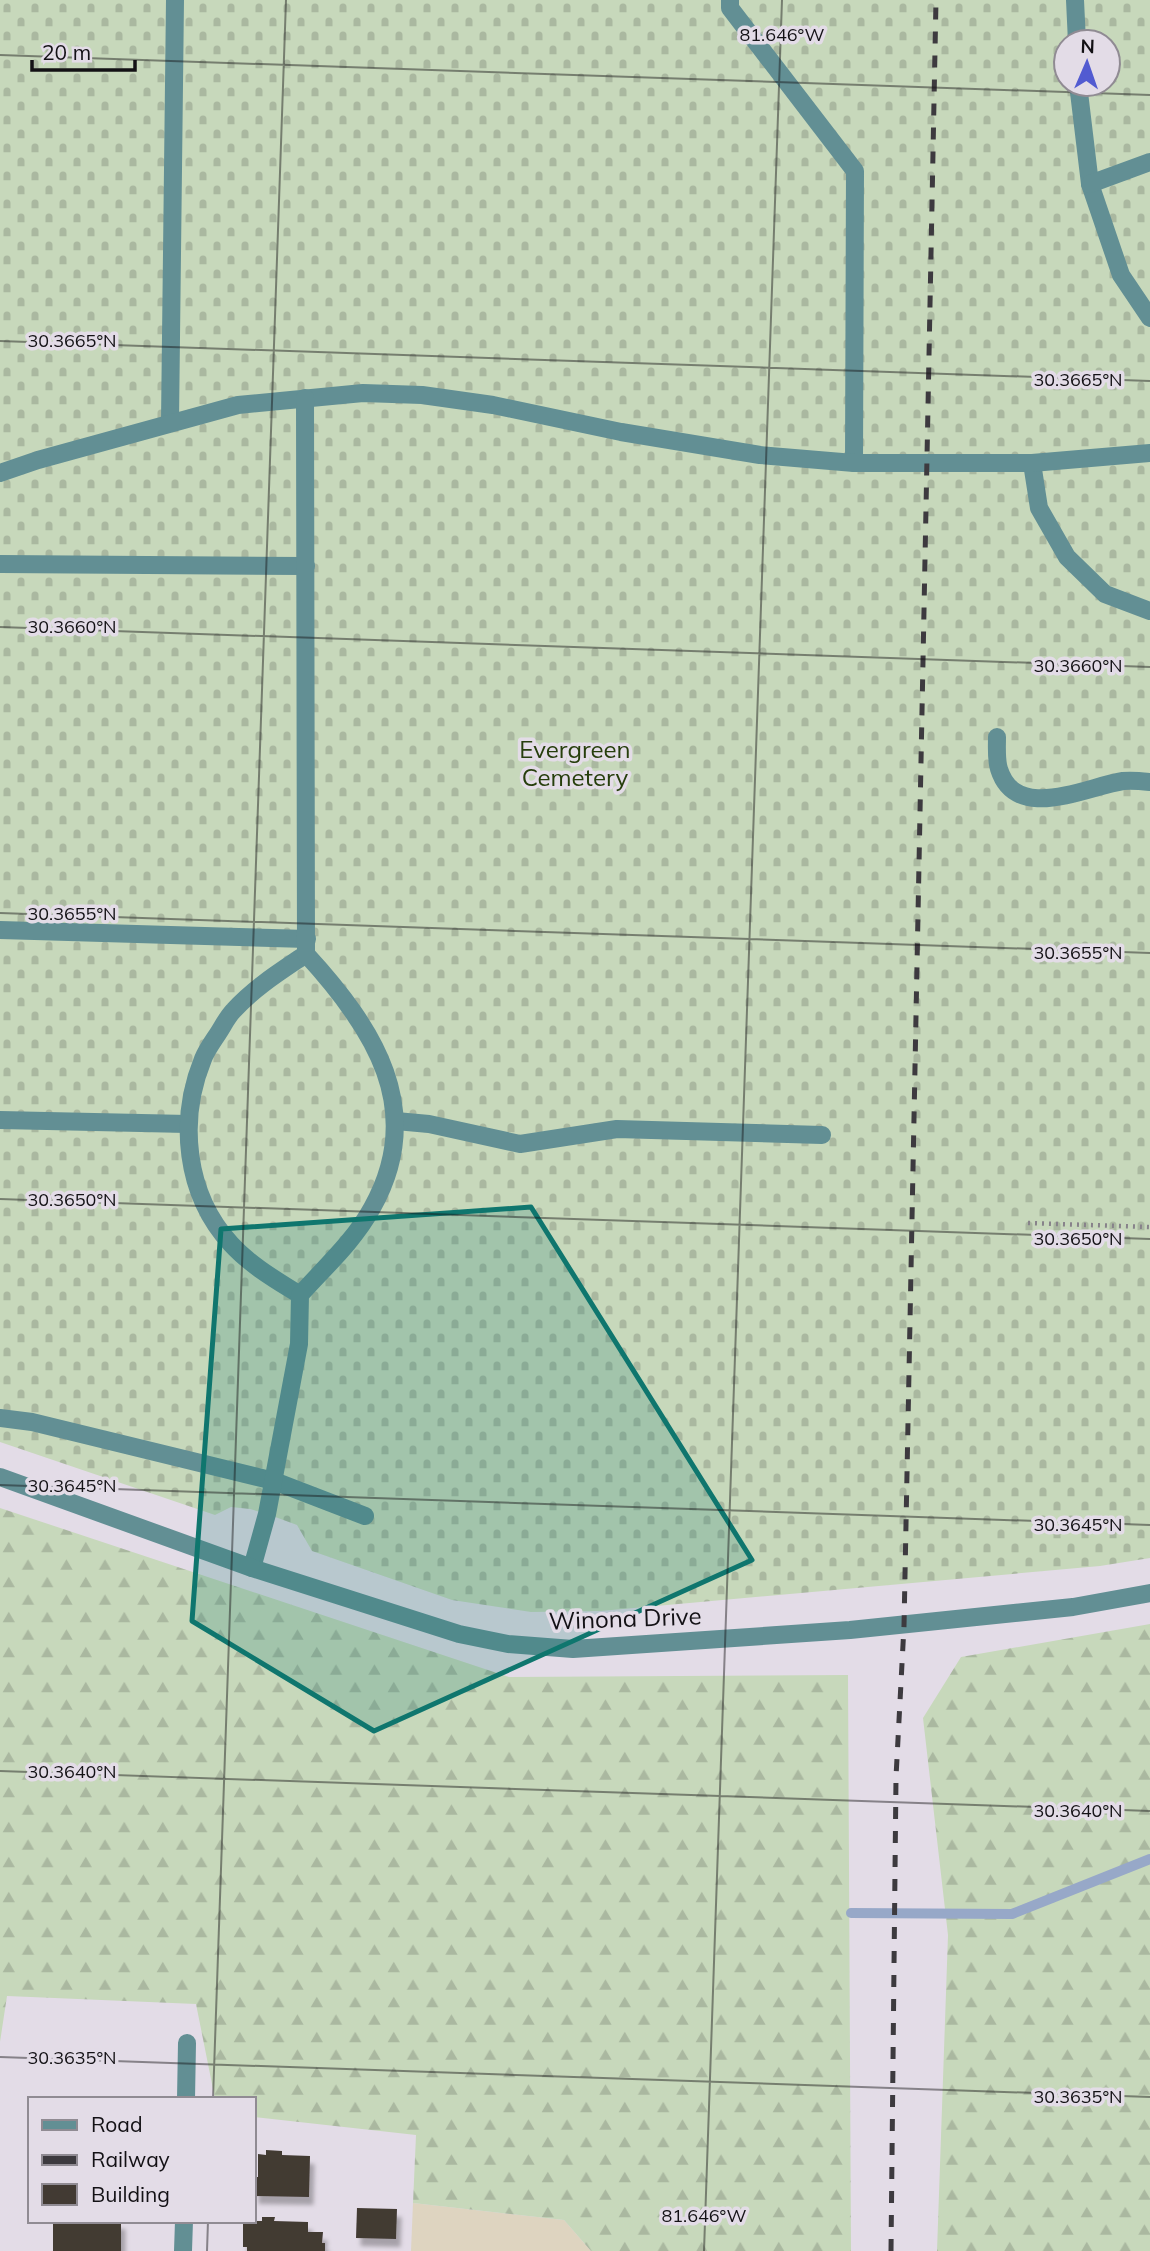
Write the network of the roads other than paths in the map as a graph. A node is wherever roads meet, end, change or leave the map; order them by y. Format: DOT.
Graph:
graph roads {
  1 [pos="175,0"];
  2 [pos="730,0"];
  3 [pos="1075,0"];
  4 [pos="1076,28"];
  5 [pos="1080,98"];
  6 [pos="1150,162"];
  7 [pos="1090,184"];
  8 [pos="1150,318"];
  9 [pos="305,398"];
  10 [pos="170,422"];
  11 [pos="1150,453"];
  12 [pos="854,463"];
  13 [pos="1032,463"];
  14 [pos="0,473"];
  15 [pos="0,564"];
  16 [pos="306,566"];
  17 [pos="1150,611"];
  18 [pos="997,737"];
  19 [pos="1150,782"];
  20 [pos="0,930"];
  21 [pos="307,947"];
  22 [pos="0,1120"];
  23 [pos="396,1121"];
  24 [pos="188,1124"];
  25 [pos="821,1135"];
  26 [pos="300,1295"];
  27 [pos="0,1419"];
  28 [pos="0,1477"];
  29 [pos="274,1481"];
  30 [pos="365,1516"];
  31 [pos="252,1568"];
  32 [pos="1150,1593"];
  33 [pos="187,2043"];
  34 [pos="186,2097"];
  35 [pos="184,2223"];
  36 [pos="183,2251"];
  1 -- 10 [label="street"];
  2 -- 12 [label="street"];
  3 -- 4 [label="street"];
  5 -- 7 [label="street"];
  6 -- 7 [label="street"];
  7 -- 8 [label="street"];
  9 -- 10 [label="street"];
  9 -- 12 [label="street"];
  9 -- 16 [label="street"];
  10 -- 14 [label="street"];
  11 -- 13 [label="street"];
  12 -- 13 [label="street"];
  13 -- 17 [label="street"];
  15 -- 16 [label="street"];
  16 -- 21 [label="street"];
  18 -- 19 [label="street"];
  20 -- 21 [label="street"];
  21 -- 23 [label="street"];
  21 -- 24 [label="street"];
  22 -- 24 [label="street"];
  23 -- 25 [label="street"];
  23 -- 26 [label="street"];
  24 -- 26 [label="street"];
  26 -- 29 [label="street"];
  27 -- 29 [label="street"];
  28 -- 31 [label="street, Winona Drive"];
  29 -- 30 [label="street"];
  29 -- 31 [label="street"];
  31 -- 32 [label="street, Winona Drive"];
  33 -- 34 [label="street"];
  35 -- 36 [label="street"];
}
